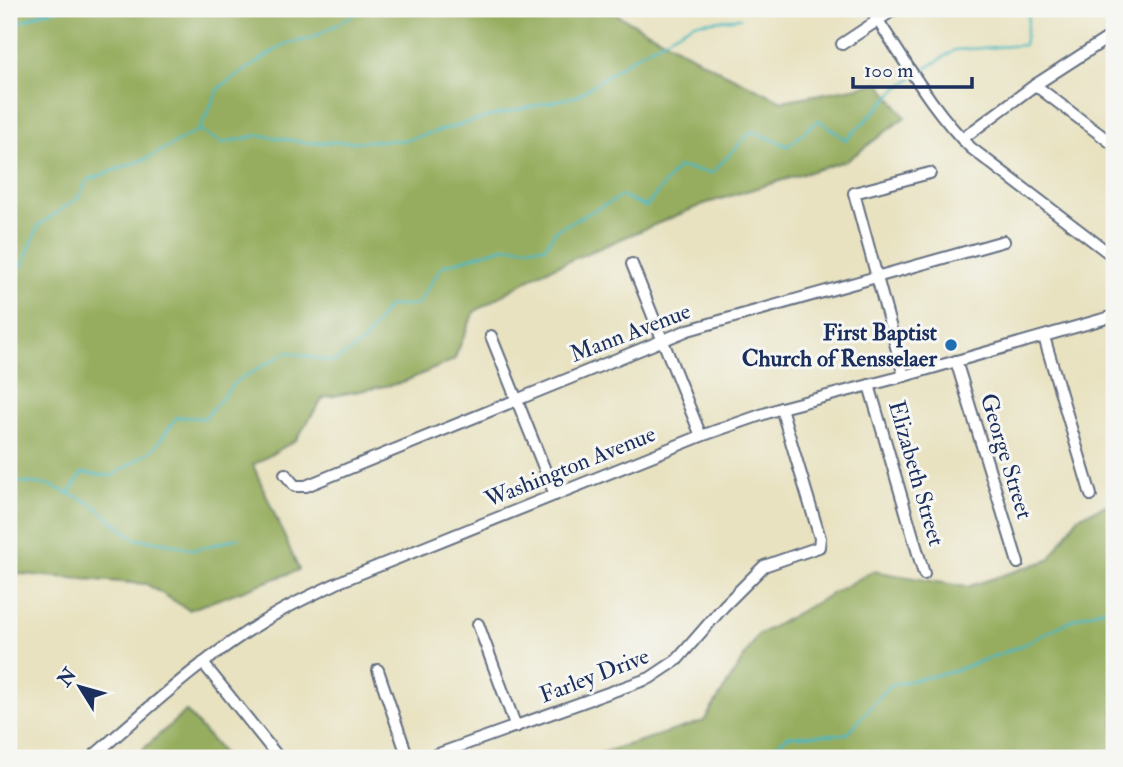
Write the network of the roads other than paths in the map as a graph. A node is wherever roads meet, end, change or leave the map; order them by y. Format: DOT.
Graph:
graph roads {
  1 [pos="870,9"];
  2 [pos="895,9"];
  3 [pos="878,20"];
  4 [pos="1114,34"];
  5 [pos="842,44"];
  6 [pos="1035,85"];
  7 [pos="962,139"];
  8 [pos="1114,145"];
  9 [pos="930,173"];
  10 [pos="1004,241"];
  11 [pos="1114,257"];
  12 [pos="632,264"];
  13 [pos="878,277"];
  14 [pos="1114,316"];
  15 [pos="491,336"];
  16 [pos="1044,337"];
  17 [pos="662,341"];
  18 [pos="956,361"];
  19 [pos="904,376"];
  20 [pos="869,385"];
  21 [pos="516,400"];
  22 [pos="781,408"];
  23 [pos="701,436"];
  24 [pos="285,474"];
  25 [pos="555,495"];
  26 [pos="1091,495"];
  27 [pos="1018,562"];
  28 [pos="924,574"];
  29 [pos="478,624"];
  30 [pos="203,663"];
  31 [pos="378,670"];
  32 [pos="516,727"];
  33 [pos="91,758"];
  34 [pos="279,758"];
  35 [pos="408,758"];
  36 [pos="427,758"];
  1 -- 3 [label="street"];
  2 -- 3 [label="street"];
  3 -- 5 [label="street"];
  3 -- 7 [label="street"];
  4 -- 6 [label="street"];
  6 -- 7 [label="street"];
  6 -- 8 [label="street"];
  7 -- 11 [label="street"];
  9 -- 13 [label="street"];
  10 -- 13 [label="street, Mann Avenue"];
  12 -- 17 [label="street"];
  13 -- 17 [label="street, Mann Avenue"];
  13 -- 19 [label="street"];
  14 -- 16 [label="street, Washington Avenue"];
  15 -- 21 [label="street"];
  16 -- 18 [label="street, Washington Avenue"];
  16 -- 26 [label="street"];
  17 -- 21 [label="street, Mann Avenue"];
  17 -- 23 [label="street"];
  18 -- 19 [label="street, Washington Avenue"];
  18 -- 27 [label="street, George Street"];
  19 -- 20 [label="street, Washington Avenue"];
  20 -- 22 [label="street, Washington Avenue"];
  20 -- 28 [label="street, Elizabeth Street"];
  21 -- 24 [label="street, Mann Avenue"];
  21 -- 25 [label="street"];
  22 -- 23 [label="street, Washington Avenue"];
  22 -- 32 [label="street, Farley Drive"];
  23 -- 25 [label="street, Washington Avenue"];
  25 -- 30 [label="street, Washington Avenue"];
  29 -- 32 [label="street"];
  30 -- 33 [label="street, Washington Avenue"];
  30 -- 34 [label="street"];
  31 -- 35 [label="street"];
  32 -- 36 [label="street, Farley Drive"];
}
